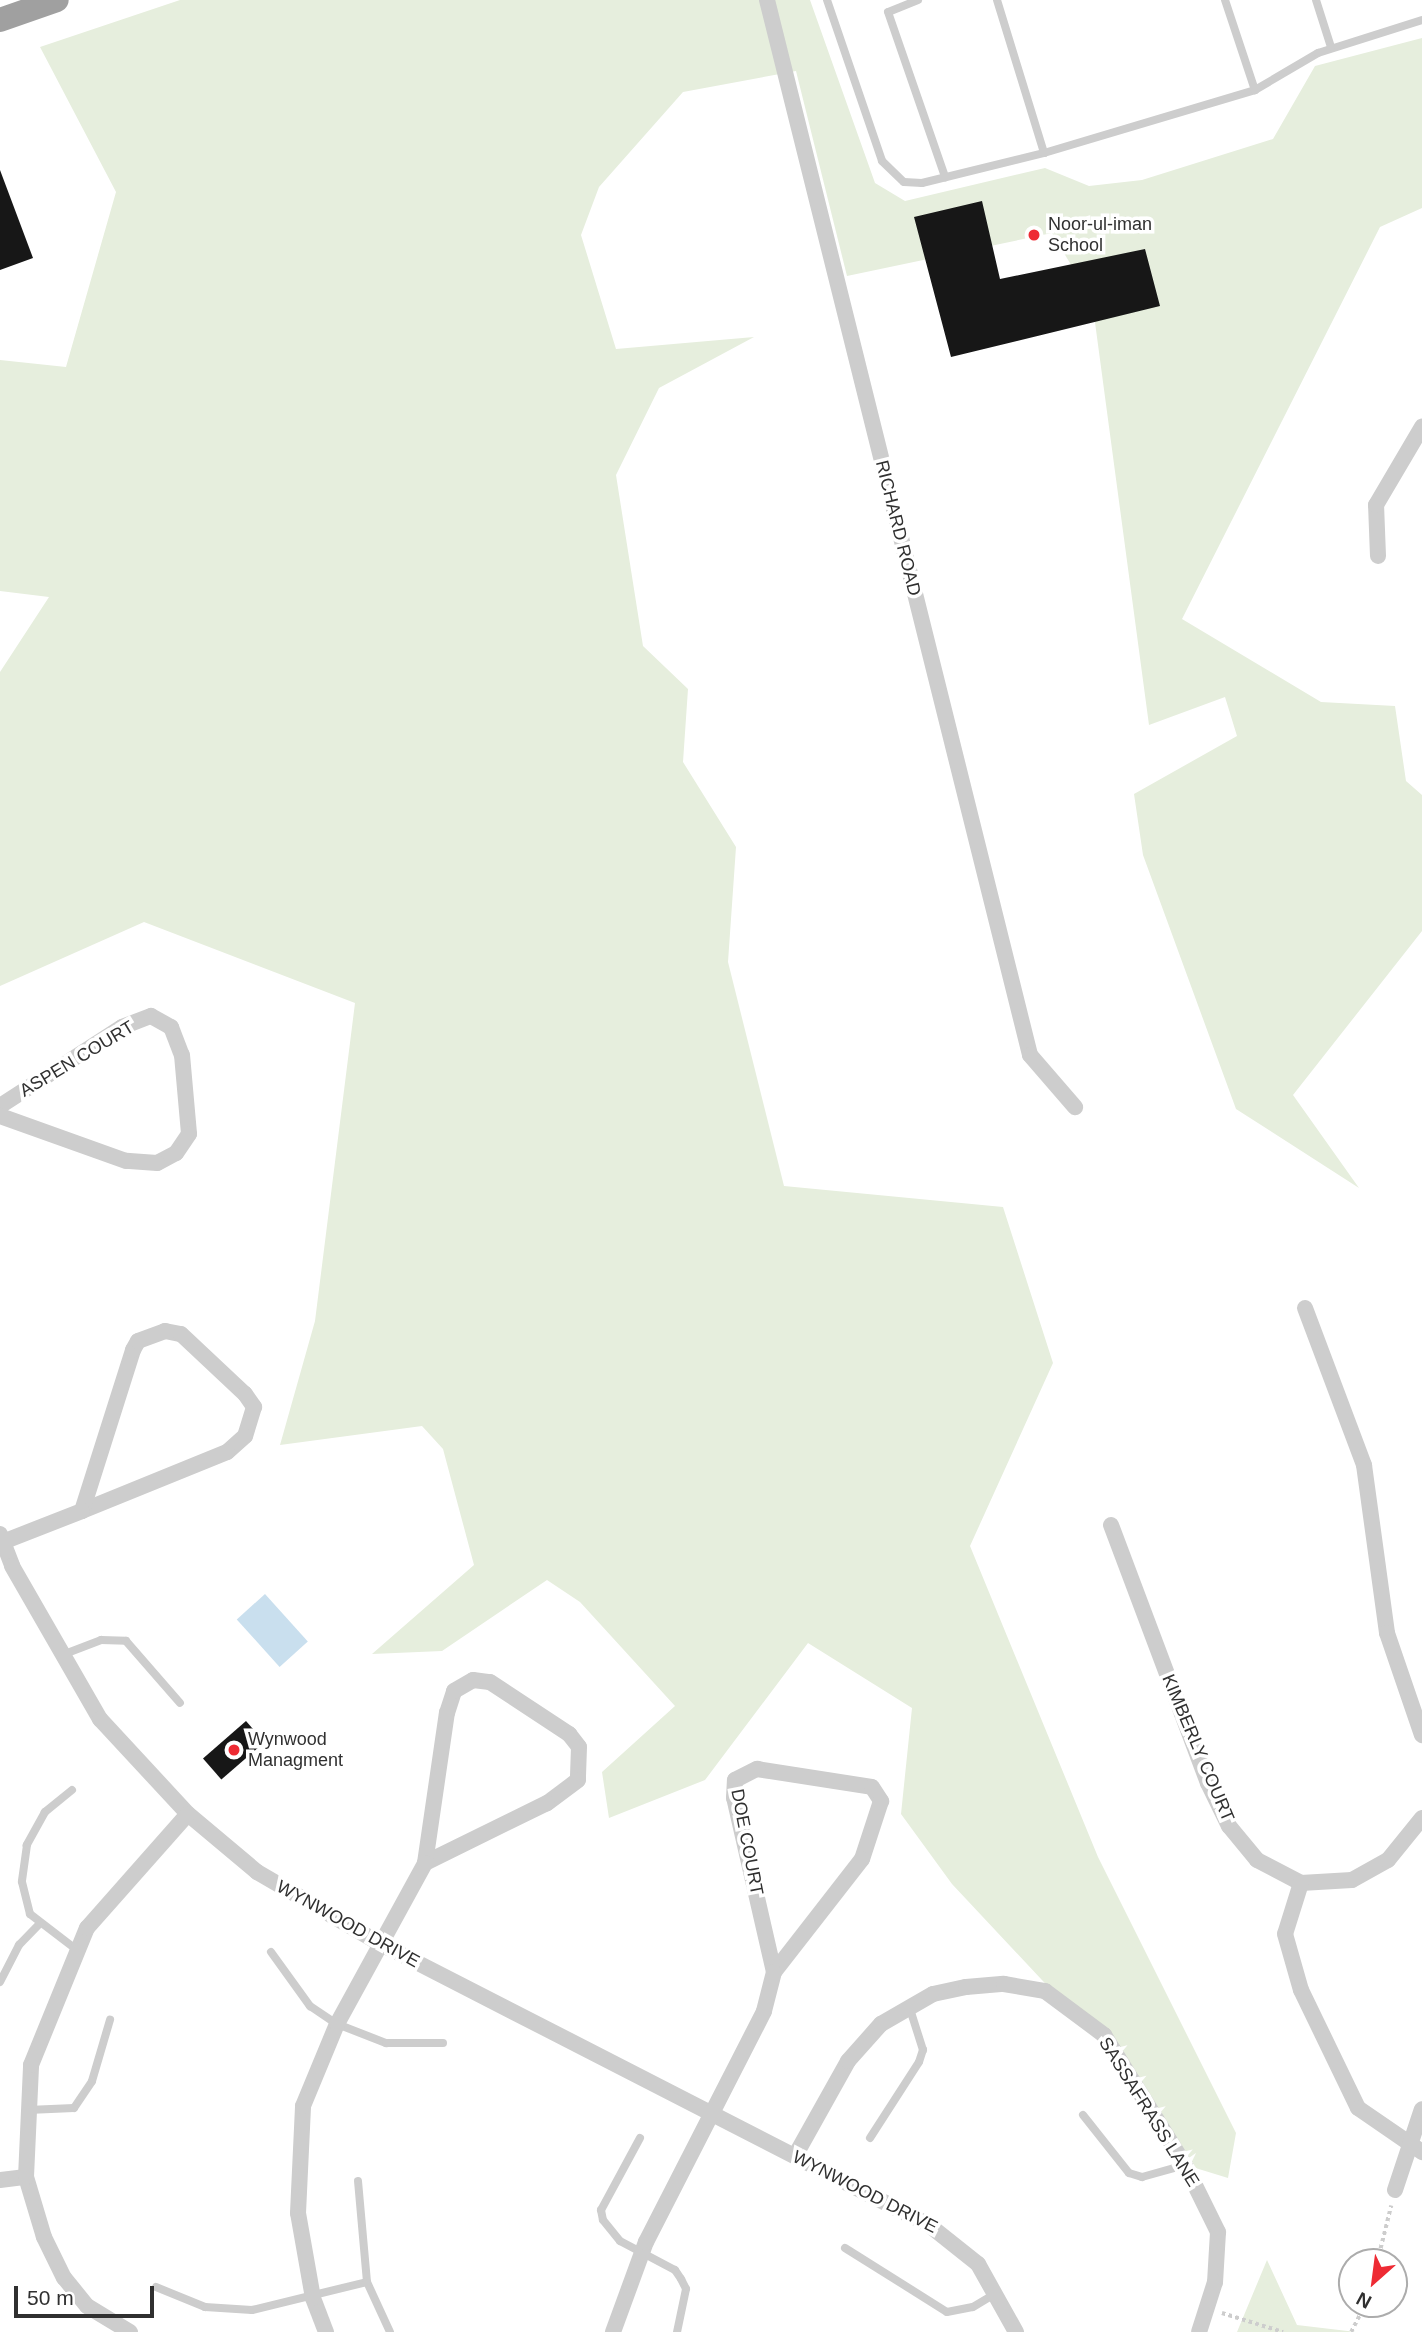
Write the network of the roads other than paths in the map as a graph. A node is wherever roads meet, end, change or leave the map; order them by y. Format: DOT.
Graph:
graph roads {
  1 [pos="57,0"];
  2 [pos="766,0"];
  3 [pos="827,0"];
  4 [pos="918,0"];
  5 [pos="997,0"];
  6 [pos="1225,0"];
  7 [pos="1316,0"];
  8 [pos="0,20"];
  9 [pos="1422,20"];
  10 [pos="1331,47"];
  11 [pos="1255,90"];
  12 [pos="1045,153"];
  13 [pos="945,177"];
  14 [pos="1422,427"];
  15 [pos="1378,556"];
  16 [pos="0,1106"];
  17 [pos="1074,1107"];
  18 [pos="0,1115"];
  19 [pos="1305,1307"];
  20 [pos="82,1511"];
  21 [pos="1111,1525"];
  22 [pos="1,1540"];
  23 [pos="62,1655"];
  24 [pos="180,1703"];
  25 [pos="1422,1735"];
  26 [pos="72,1790"];
  27 [pos="188,1814"];
  28 [pos="1422,1818"];
  29 [pos="425,1863"];
  30 [pos="1300,1882"];
  31 [pos="40,1923"];
  32 [pos="379,1943"];
  33 [pos="76,1950"];
  34 [pos="271,1952"];
  35 [pos="774,1972"];
  36 [pos="0,1982"];
  37 [pos="910,2009"];
  38 [pos="110,2020"];
  39 [pos="337,2024"];
  40 [pos="443,2043"];
  41 [pos="1422,2109"];
  42 [pos="28,2110"];
  43 [pos="712,2114"];
  44 [pos="1083,2115"];
  45 [pos="640,2138"];
  46 [pos="870,2138"];
  47 [pos="1416,2150"];
  48 [pos="795,2156"];
  49 [pos="1185,2165"];
  50 [pos="26,2177"];
  51 [pos="0,2180"];
  52 [pos="358,2181"];
  53 [pos="1395,2190"];
  54 [pos="845,2248"];
  55 [pos="642,2253"];
  56 [pos="367,2282"];
  57 [pos="156,2287"];
  58 [pos="996,2293"];
  59 [pos="313,2298"];
  60 [pos="130,2332"];
  61 [pos="326,2332"];
  62 [pos="390,2332"];
  63 [pos="613,2332"];
  64 [pos="677,2332"];
  65 [pos="1016,2332"];
  66 [pos="1199,2332"];
  1 -- 8 [label="highway"];
  2 -- 17 [label="street, RICHARD ROAD"];
  3 -- 13 [label="lane"];
  4 -- 13 [label="lane"];
  5 -- 12 [label="lane"];
  6 -- 11 [label="lane"];
  7 -- 10 [label="lane"];
  9 -- 10 [label="lane"];
  10 -- 11 [label="lane"];
  11 -- 12 [label="lane"];
  12 -- 13 [label="lane"];
  14 -- 15 [label="street"];
  16 -- 18 [label="street, ASPEN COURT"];
  19 -- 25 [label="street"];
  20 -- 20 [label="street"];
  20 -- 22 [label="street"];
  21 -- 30 [label="street, KIMBERLY COURT"];
  22 -- 23 [label="street, WYNWOOD DRIVE"];
  23 -- 24 [label="lane"];
  23 -- 27 [label="street, WYNWOOD DRIVE"];
  26 -- 31 [label="lane"];
  27 -- 32 [label="street, WYNWOOD DRIVE"];
  27 -- 33 [label="street"];
  28 -- 30 [label="street, KIMBERLY COURT"];
  29 -- 29 [label="street"];
  29 -- 32 [label="street"];
  30 -- 47 [label="street"];
  31 -- 33 [label="lane"];
  31 -- 36 [label="lane"];
  32 -- 39 [label="street"];
  32 -- 43 [label="street, WYNWOOD DRIVE"];
  33 -- 42 [label="street"];
  34 -- 39 [label="lane"];
  35 -- 35 [label="street, DOE COURT"];
  35 -- 43 [label="street, DOE COURT"];
  37 -- 46 [label="lane"];
  37 -- 48 [label="street, SASSAFRASS LANE"];
  37 -- 49 [label="street, SASSAFRASS LANE"];
  38 -- 42 [label="lane"];
  39 -- 40 [label="lane"];
  39 -- 59 [label="street"];
  41 -- 47 [label="street"];
  42 -- 50 [label="street"];
  43 -- 48 [label="street, WYNWOOD DRIVE"];
  43 -- 55 [label="street"];
  44 -- 49 [label="lane"];
  45 -- 55 [label="lane"];
  47 -- 53 [label="street"];
  48 -- 58 [label="street, WYNWOOD DRIVE"];
  49 -- 66 [label="street, SASSAFRASS LANE"];
  50 -- 51 [label="street"];
  50 -- 60 [label="street"];
  52 -- 56 [label="lane"];
  54 -- 58 [label="lane"];
  55 -- 63 [label="street"];
  55 -- 64 [label="lane"];
  56 -- 59 [label="lane"];
  56 -- 62 [label="lane"];
  57 -- 59 [label="lane"];
  58 -- 65 [label="street, WYNWOOD DRIVE"];
  59 -- 61 [label="street"];
}
